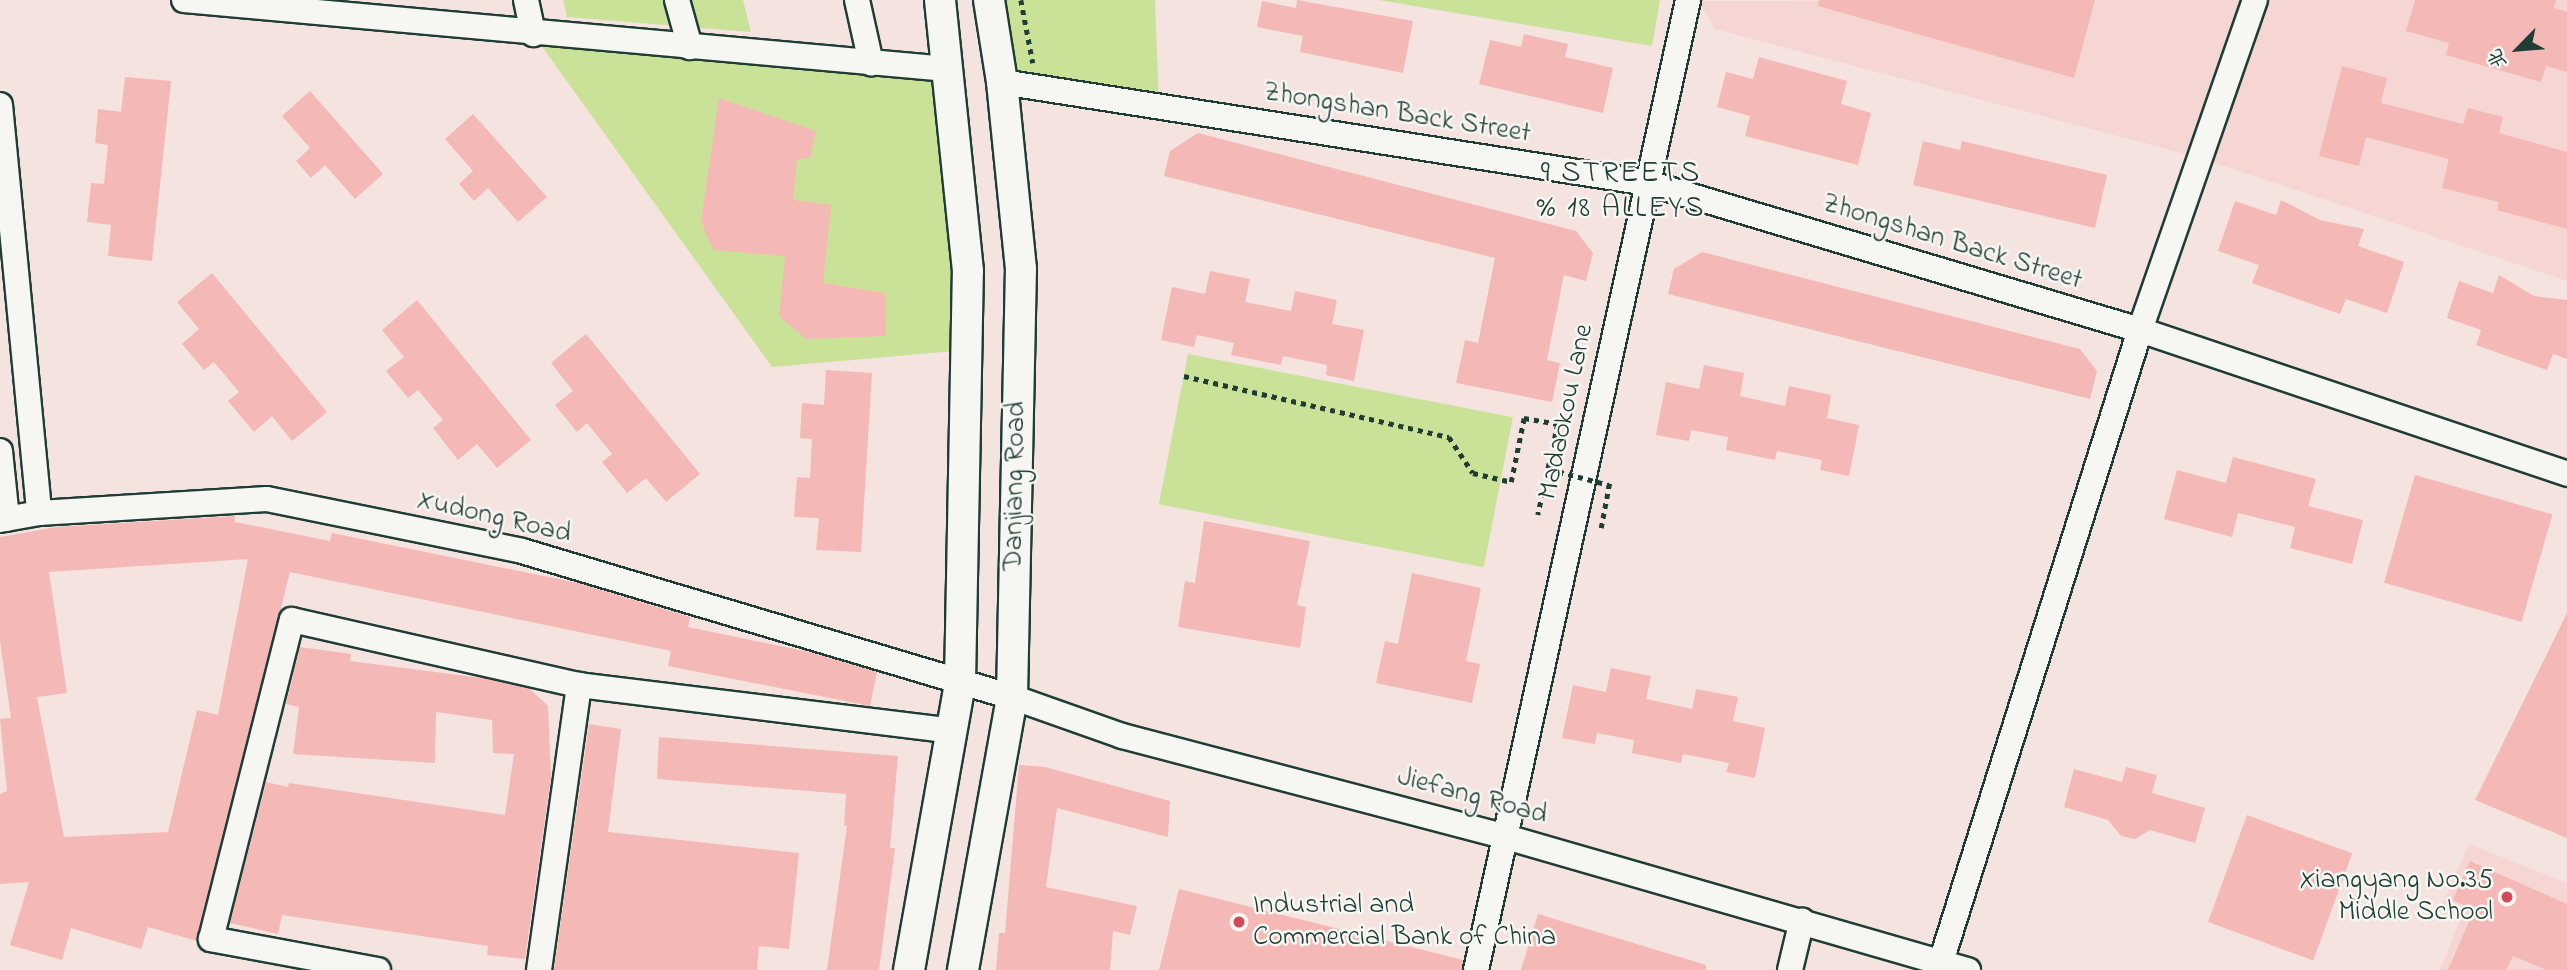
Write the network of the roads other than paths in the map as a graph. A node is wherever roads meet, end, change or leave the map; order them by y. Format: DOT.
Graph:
graph roads {
  1 [pos="184,0"];
  2 [pos="526,0"];
  3 [pos="677,0"];
  4 [pos="857,0"];
  5 [pos="940,0"];
  6 [pos="989,0"];
  7 [pos="1688,0"];
  8 [pos="2255,0"];
  9 [pos="533,34"];
  10 [pos="690,47"];
  11 [pos="871,63"];
  12 [pos="947,69"];
  13 [pos="1002,82"];
  14 [pos="0,105"];
  15 [pos="1648,183"];
  16 [pos="2140,330"];
  17 [pos="0,451"];
  18 [pos="2567,474"];
  19 [pos="39,513"];
  20 [pos="4,519"];
  21 [pos="960,683"];
  22 [pos="579,685"];
  23 [pos="1012,698"];
  24 [pos="951,732"];
  25 [pos="1506,837"];
  26 [pos="1802,920"];
  27 [pos="1941,962"];
  28 [pos="378,970"];
  29 [pos="539,970"];
  30 [pos="909,970"];
  31 [pos="963,970"];
  32 [pos="1476,970"];
  33 [pos="1790,970"];
  34 [pos="1968,970"];
  1 -- 9 [label="street"];
  2 -- 9 [label="street"];
  3 -- 10 [label="street"];
  4 -- 11 [label="street"];
  5 -- 12 [label="main road, Danjiang Road"];
  6 -- 13 [label="main road, Danjiang Road"];
  7 -- 15 [label="street, Madaokou Lane"];
  8 -- 16 [label="street"];
  9 -- 10 [label="street"];
  10 -- 11 [label="street"];
  11 -- 12 [label="street"];
  12 -- 21 [label="main road, Danjiang Road"];
  13 -- 15 [label="street, Zhongshan Back Street"];
  13 -- 23 [label="main road, Danjiang Road"];
  14 -- 19 [label="street"];
  15 -- 16 [label="street, Zhongshan Back Street"];
  15 -- 25 [label="street, Madaokou Lane"];
  16 -- 18 [label="street, Zhongshan Back Street"];
  16 -- 27 [label="street"];
  17 -- 20 [label="street"];
  19 -- 20 [label="street, Xudong Road"];
  19 -- 21 [label="street, Xudong Road"];
  21 -- 23 [label="street, Jiefang Road"];
  21 -- 24 [label="main road, Danjiang Road"];
  22 -- 24 [label="street"];
  22 -- 28 [label="street"];
  22 -- 29 [label="street"];
  23 -- 25 [label="street, Jiefang Road"];
  23 -- 31 [label="main road, Danjiang Road"];
  24 -- 30 [label="main road, Danjiang Road"];
  25 -- 26 [label="street, Jiefang Road"];
  25 -- 32 [label="street, Madaokou Lane"];
  26 -- 27 [label="street, Jiefang Road"];
  26 -- 33 [label="street"];
  27 -- 34 [label="street, Jiefang Road"];
}
